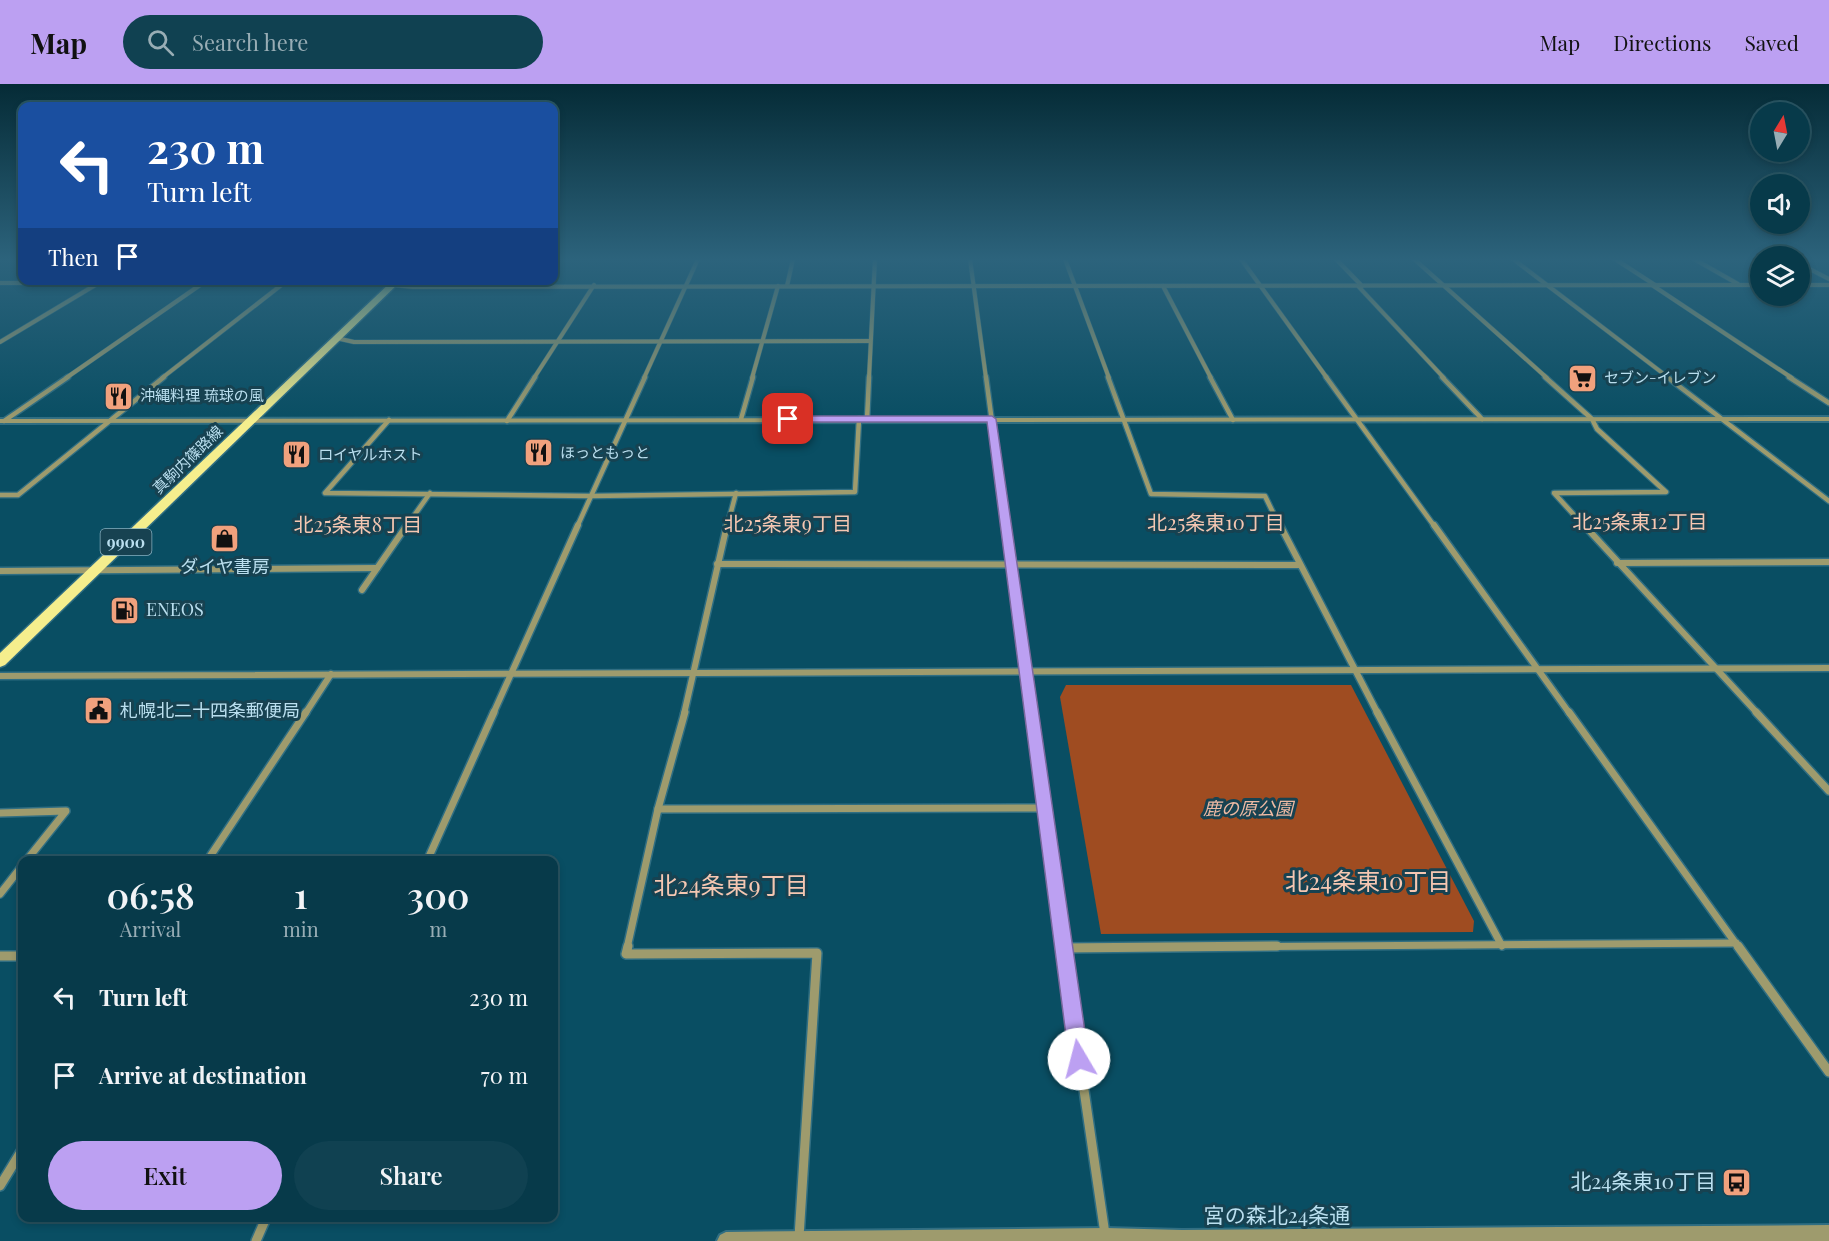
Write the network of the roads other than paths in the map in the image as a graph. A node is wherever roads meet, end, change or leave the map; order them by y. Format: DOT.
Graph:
graph roads {
  1 [pos="48,313"];
  2 [pos="160,313"];
  3 [pos="246,313"];
  4 [pos="363,313"];
  5 [pos="577,313"];
  6 [pos="673,313"];
  7 [pos="772,313"];
  8 [pos="871,313"];
  9 [pos="978,313"];
  10 [pos="1085,313"];
  11 [pos="1177,313"];
  12 [pos="1280,313"];
  13 [pos="1385,313"];
  14 [pos="1474,313"];
  15 [pos="1585,313"];
  16 [pos="1695,313"];
  17 [pos="336,338"];
  18 [pos="559,341"];
  19 [pos="660,341"];
  20 [pos="869,341"];
  21 [pos="0,342"];
  22 [pos="765,342"];
  23 [pos="1829,403"];
  24 [pos="741,419"];
  25 [pos="992,419"];
  26 [pos="1482,419"];
  27 [pos="1592,419"];
  28 [pos="1723,419"];
  29 [pos="1829,419"];
  30 [pos="389,420"];
  31 [pos="625,420"];
  32 [pos="863,420"];
  33 [pos="1123,420"];
  34 [pos="1233,420"];
  35 [pos="1356,420"];
  36 [pos="2,421"];
  37 [pos="251,421"];
  38 [pos="507,421"];
  39 [pos="106,422"];
  40 [pos="430,493"];
  41 [pos="736,493"];
  42 [pos="0,495"];
  43 [pos="591,496"];
  44 [pos="1829,501"];
  45 [pos="1829,562"];
  46 [pos="1617,563"];
  47 [pos="717,564"];
  48 [pos="1011,564"];
  49 [pos="1299,565"];
  50 [pos="377,568"];
  51 [pos="98,569"];
  52 [pos="0,571"];
  53 [pos="362,590"];
  54 [pos="0,662"];
  55 [pos="1537,668"];
  56 [pos="1716,668"];
  57 [pos="1829,668"];
  58 [pos="1355,670"];
  59 [pos="695,672"];
  60 [pos="1026,672"];
  61 [pos="331,674"];
  62 [pos="512,674"];
  63 [pos="0,676"];
  64 [pos="1829,791"];
  65 [pos="1044,808"];
  66 [pos="658,809"];
  67 [pos="0,813"];
  68 [pos="31,856"];
  69 [pos="210,856"];
  70 [pos="430,856"];
  71 [pos="18,871"];
  72 [pos="0,894"];
  73 [pos="1736,943"];
  74 [pos="1502,946"];
  75 [pos="1064,948"];
  76 [pos="0,956"];
  77 [pos="18,956"];
  78 [pos="1829,1072"];
  79 [pos="18,1157"];
  80 [pos="0,1186"];
  81 [pos="264,1222"];
  82 [pos="1829,1234"];
  83 [pos="798,1239"];
  84 [pos="1106,1239"];
  85 [pos="1415,1239"];
  86 [pos="256,1241"];
  87 [pos="726,1241"];
  1 -- 21 [label="street"];
  2 -- 36 [label="street"];
  3 -- 39 [label="street"];
  4 -- 17 [label="main road, 真駒内篠路線 / 9900"];
  5 -- 18 [label="street"];
  6 -- 19 [label="street"];
  7 -- 22 [label="street"];
  8 -- 20 [label="street"];
  9 -- 25 [label="street"];
  10 -- 33 [label="street"];
  11 -- 34 [label="street"];
  12 -- 35 [label="street"];
  13 -- 26 [label="street"];
  14 -- 27 [label="street"];
  15 -- 28 [label="street"];
  16 -- 23 [label="street"];
  17 -- 18 [label="street"];
  17 -- 37 [label="main road, 真駒内篠路線 / 9900"];
  18 -- 19 [label="street"];
  18 -- 38 [label="street"];
  19 -- 22 [label="street"];
  19 -- 31 [label="street"];
  20 -- 22 [label="street"];
  20 -- 32 [label="street"];
  22 -- 24 [label="street"];
  24 -- 31 [label="street"];
  24 -- 32 [label="street"];
  25 -- 32 [label="street"];
  25 -- 33 [label="street"];
  25 -- 48 [label="street"];
  26 -- 27 [label="street"];
  26 -- 35 [label="street"];
  27 -- 28 [label="street"];
  27 -- 46 [label="street"];
  28 -- 29 [label="street"];
  28 -- 44 [label="street"];
  30 -- 37 [label="street"];
  30 -- 38 [label="street"];
  30 -- 40 [label="street"];
  31 -- 38 [label="street"];
  31 -- 43 [label="street"];
  32 -- 41 [label="street"];
  33 -- 34 [label="street"];
  33 -- 49 [label="street"];
  34 -- 35 [label="street"];
  35 -- 55 [label="street"];
  36 -- 39 [label="street"];
  37 -- 39 [label="street"];
  37 -- 51 [label="main road, 真駒内篠路線 / 9900"];
  39 -- 42 [label="street"];
  40 -- 43 [label="street"];
  40 -- 50 [label="street"];
  41 -- 43 [label="street"];
  41 -- 47 [label="street"];
  43 -- 62 [label="street"];
  45 -- 46 [label="street"];
  46 -- 56 [label="street"];
  47 -- 48 [label="street"];
  47 -- 59 [label="street"];
  48 -- 49 [label="street"];
  48 -- 60 [label="street"];
  49 -- 58 [label="street"];
  50 -- 51 [label="street"];
  50 -- 53 [label="street"];
  51 -- 52 [label="street"];
  51 -- 54 [label="main road, 真駒内篠路線 / 9900"];
  55 -- 56 [label="street"];
  55 -- 58 [label="street"];
  55 -- 73 [label="street"];
  56 -- 57 [label="street"];
  56 -- 64 [label="street"];
  58 -- 60 [label="street"];
  58 -- 74 [label="street"];
  59 -- 60 [label="street"];
  59 -- 62 [label="street"];
  59 -- 66 [label="street"];
  60 -- 65 [label="street"];
  61 -- 62 [label="street"];
  61 -- 63 [label="street"];
  61 -- 69 [label="street"];
  62 -- 70 [label="street"];
  65 -- 66 [label="street"];
  65 -- 75 [label="street"];
  66 -- 83 [label="street"];
  67 -- 68 [label="street"];
  71 -- 72 [label="street"];
  73 -- 74 [label="street"];
  73 -- 78 [label="street"];
  74 -- 75 [label="street"];
  75 -- 84 [label="street"];
  76 -- 77 [label="street"];
  79 -- 80 [label="street"];
  81 -- 86 [label="street"];
  82 -- 85 [label="street, 宮の森北24条通"];
  83 -- 84 [label="street, 宮の森北24条通"];
  83 -- 87 [label="street, 宮の森北24条通"];
  84 -- 85 [label="street, 宮の森北24条通"];
}
